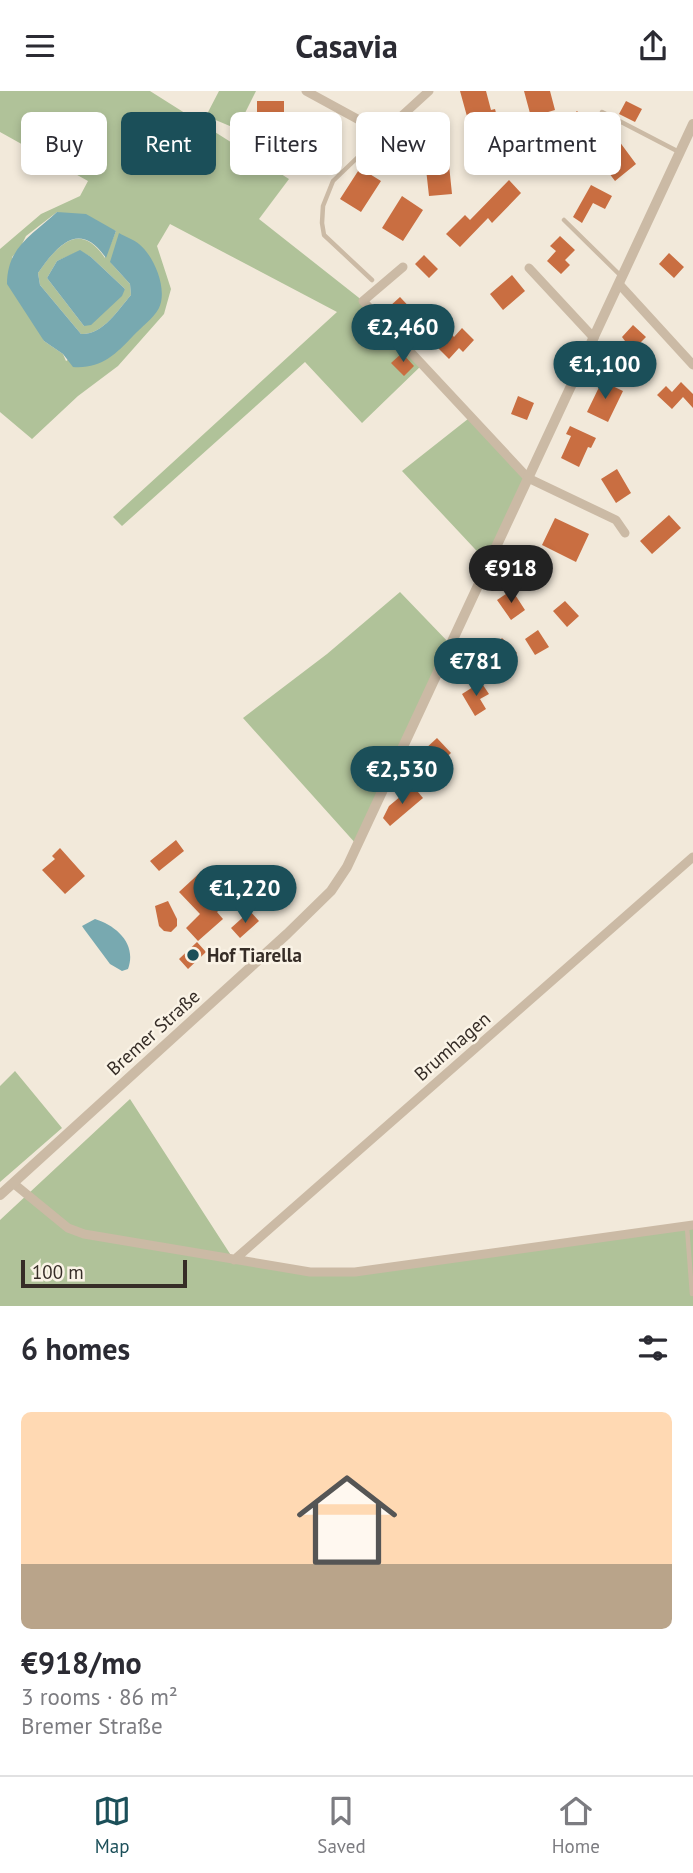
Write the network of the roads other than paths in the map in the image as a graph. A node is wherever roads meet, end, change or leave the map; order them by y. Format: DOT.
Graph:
graph roads {
  1 [pos="306,91"];
  2 [pos="429,91"];
  3 [pos="406,112"];
  4 [pos="356,118"];
  5 [pos="621,122"];
  6 [pos="692,129"];
  7 [pos="680,153"];
  8 [pos="356,159"];
  9 [pos="564,220"];
  10 [pos="403,267"];
  11 [pos="529,268"];
  12 [pos="372,280"];
  13 [pos="621,281"];
  14 [pos="594,338"];
  15 [pos="693,365"];
  16 [pos="528,478"];
  17 [pos="625,533"];
  18 [pos="693,857"];
  19 [pos="13,1184"];
  20 [pos="0,1195"];
  21 [pos="690,1225"];
  22 [pos="234,1260"];
  23 [pos="692,1294"];
  1 -- 4 [label="street"];
  2 -- 3 [label="street"];
  5 -- 7 [label="lane"];
  6 -- 7 [label="street, Bremer Straße"];
  7 -- 13 [label="street, Bremer Straße"];
  8 -- 12 [label="lane"];
  9 -- 13 [label="lane"];
  10 -- 16 [label="street"];
  11 -- 14 [label="street"];
  13 -- 14 [label="street, Bremer Straße"];
  13 -- 15 [label="street"];
  14 -- 16 [label="street, Bremer Straße"];
  16 -- 17 [label="street"];
  16 -- 19 [label="street, Bremer Straße"];
  18 -- 22 [label="street, Brumhagen"];
  19 -- 20 [label="street, Bremer Straße"];
  19 -- 22 [label="street"];
  21 -- 22 [label="street"];
  21 -- 23 [label="lane"];
}
